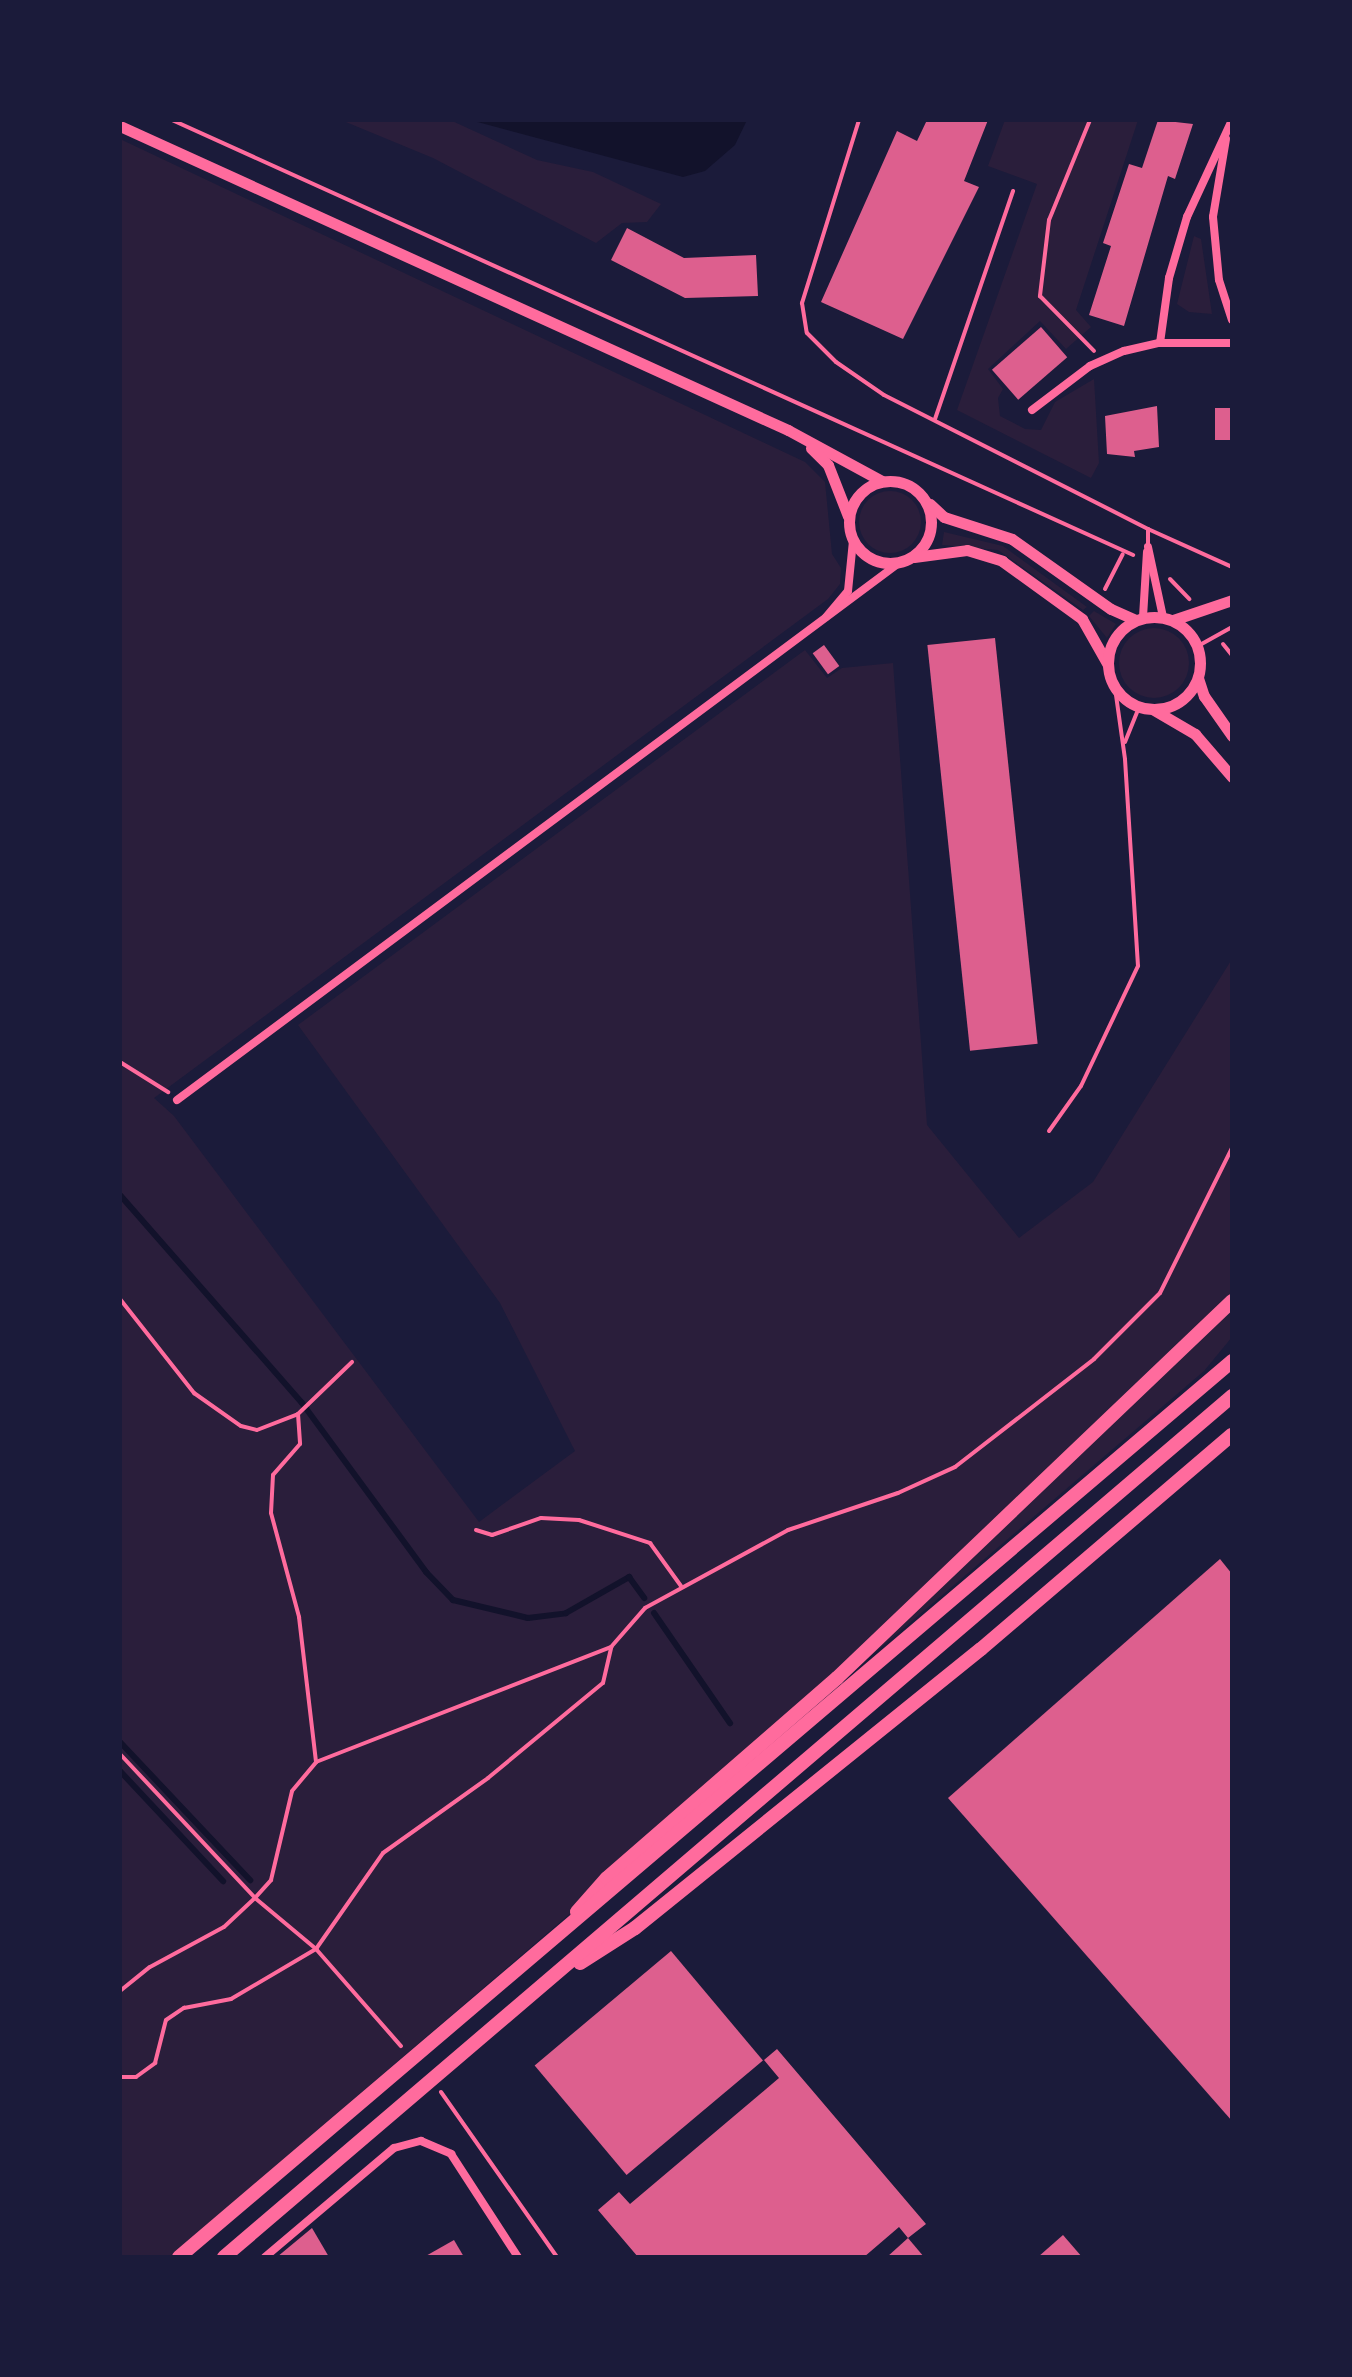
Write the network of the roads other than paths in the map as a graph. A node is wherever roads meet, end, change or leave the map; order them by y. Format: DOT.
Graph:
graph roads {
  1 [pos="859,120"];
  2 [pos="1231,121"];
  3 [pos="120,126"];
  4 [pos="1013,191"];
  5 [pos="1232,320"];
  6 [pos="1160,343"];
  7 [pos="1232,343"];
  8 [pos="1032,410"];
  9 [pos="935,419"];
  10 [pos="788,430"];
  11 [pos="882,481"];
  12 [pos="927,502"];
  13 [pos="849,520"];
  14 [pos="1148,529"];
  15 [pos="853,541"];
  16 [pos="1148,547"];
  17 [pos="913,557"];
  18 [pos="899,563"];
  19 [pos="1148,563"];
  20 [pos="1232,567"];
  21 [pos="1232,600"];
  22 [pos="1168,618"];
  23 [pos="1140,619"];
  24 [pos="1232,627"];
  25 [pos="816,630"];
  26 [pos="1198,646"];
  27 [pos="1108,665"];
  28 [pos="1198,678"];
  29 [pos="1115,688"];
  30 [pos="1139,707"];
  31 [pos="1153,709"];
  32 [pos="1232,736"];
  33 [pos="1124,745"];
  34 [pos="1232,777"];
  35 [pos="177,1100"];
  36 [pos="1049,1131"];
  37 [pos="1232,1301"];
  38 [pos="1232,1361"];
  39 [pos="1232,1396"];
  40 [pos="1232,1435"];
  41 [pos="542,1951"];
  42 [pos="532,1994"];
  43 [pos="179,2257"];
  44 [pos="224,2257"];
  45 [pos="265,2257"];
  46 [pos="518,2257"];
  1 -- 9 [label="lane"];
  2 -- 5 [label="street"];
  2 -- 6 [label="street"];
  3 -- 10 [label="street"];
  4 -- 9 [label="lane"];
  6 -- 7 [label="street"];
  6 -- 8 [label="street"];
  9 -- 14 [label="lane"];
  10 -- 11 [label="street"];
  10 -- 13 [label="street"];
  11 -- 12 [label="street"];
  11 -- 13 [label="street"];
  12 -- 17 [label="street"];
  12 -- 23 [label="street"];
  13 -- 15 [label="street"];
  14 -- 16 [label="lane"];
  14 -- 20 [label="lane"];
  15 -- 18 [label="street"];
  15 -- 25 [label="street"];
  16 -- 19 [label="street"];
  17 -- 18 [label="street"];
  17 -- 27 [label="street"];
  18 -- 25 [label="street"];
  19 -- 22 [label="street"];
  19 -- 23 [label="street"];
  21 -- 22 [label="street"];
  22 -- 23 [label="street"];
  22 -- 26 [label="street"];
  23 -- 27 [label="street"];
  24 -- 26 [label="lane"];
  25 -- 35 [label="street"];
  26 -- 28 [label="street"];
  27 -- 29 [label="street"];
  28 -- 31 [label="street"];
  28 -- 32 [label="street"];
  29 -- 30 [label="street"];
  29 -- 33 [label="lane"];
  30 -- 31 [label="street"];
  30 -- 33 [label="lane"];
  31 -- 34 [label="street"];
  33 -- 36 [label="lane"];
  37 -- 41 [label="highway"];
  38 -- 41 [label="highway"];
  39 -- 42 [label="highway"];
  40 -- 42 [label="highway"];
  41 -- 43 [label="highway"];
  42 -- 44 [label="highway"];
  45 -- 46 [label="street"];
}
